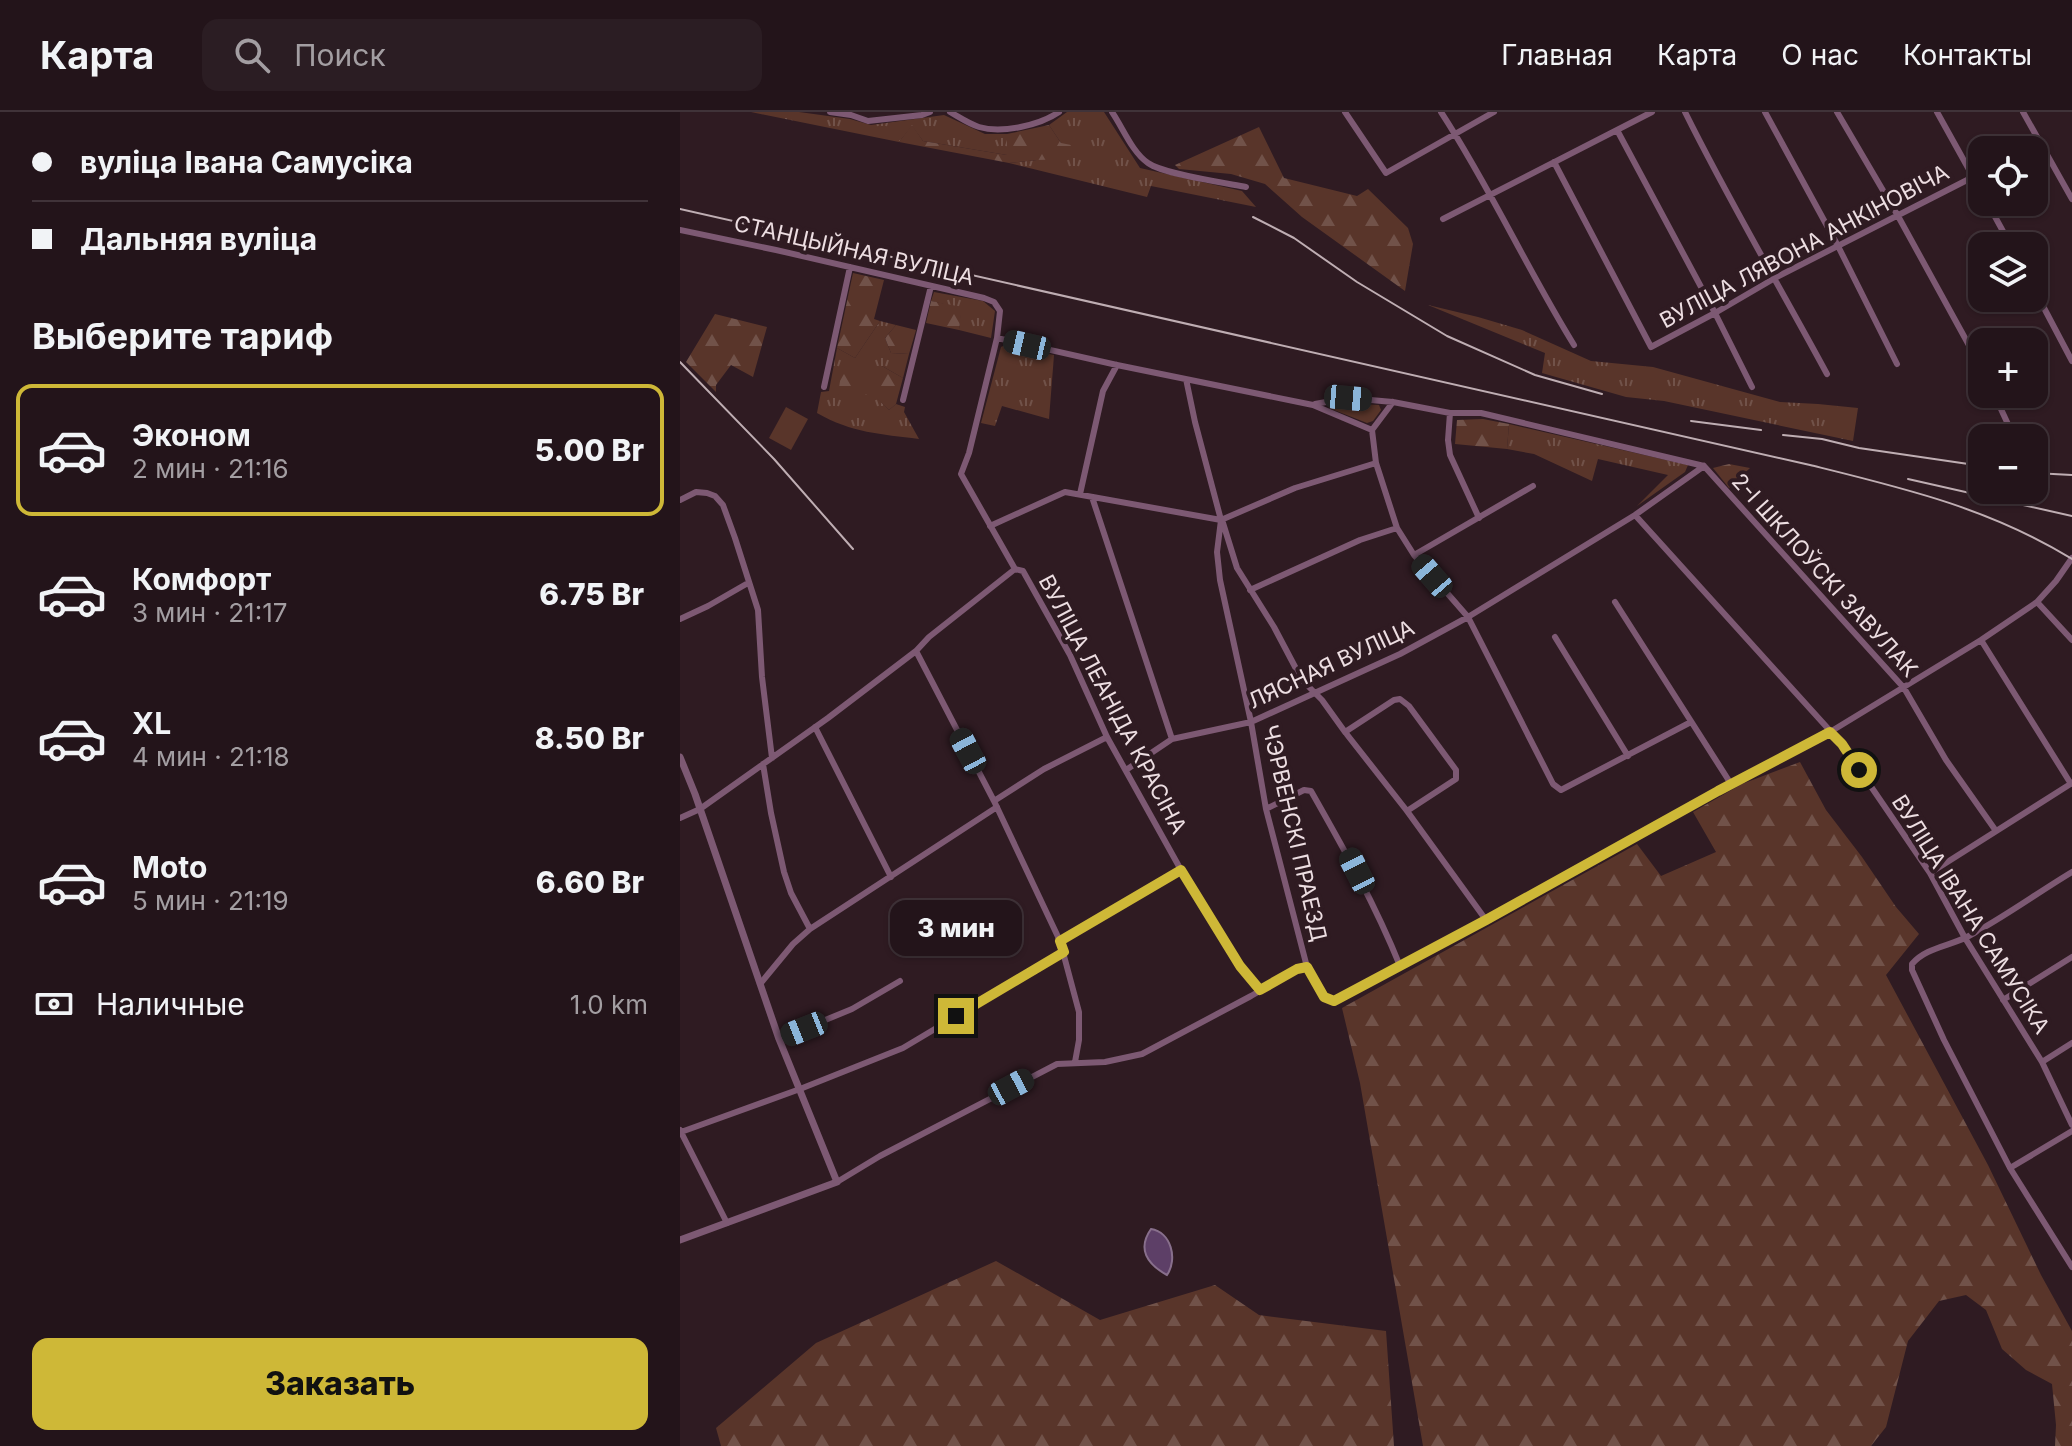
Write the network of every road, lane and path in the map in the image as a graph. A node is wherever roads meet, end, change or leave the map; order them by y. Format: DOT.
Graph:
graph roads {
  1 [pos="830,112"];
  2 [pos="930,112"];
  3 [pos="950,112"];
  4 [pos="1059,112"];
  5 [pos="1112,112"];
  6 [pos="1345,112"];
  7 [pos="1441,112"];
  8 [pos="1494,112"];
  9 [pos="1652,112"];
  10 [pos="1685,112"];
  11 [pos="1765,112"];
  12 [pos="1837,112"];
  13 [pos="1937,112"];
  14 [pos="2023,112"];
  15 [pos="850,113"];
  16 [pos="1617,130"];
  17 [pos="1456,135"];
  18 [pos="1554,162"];
  19 [pos="1968,168"];
  20 [pos="1968,180"];
  21 [pos="1246,187"];
  22 [pos="1490,195"];
  23 [pos="2072,199"];
  24 [pos="1898,216"];
  25 [pos="1443,219"];
  26 [pos="680,230"];
  27 [pos="1838,246"];
  28 [pos="850,267"];
  29 [pos="1775,278"];
  30 [pos="931,286"];
  31 [pos="2046,312"];
  32 [pos="1715,313"];
  33 [pos="997,338"];
  34 [pos="1968,344"];
  35 [pos="1574,345"];
  36 [pos="2072,361"];
  37 [pos="1897,364"];
  38 [pos="1117,365"];
  39 [pos="1827,374"];
  40 [pos="1186,379"];
  41 [pos="824,387"];
  42 [pos="1752,387"];
  43 [pos="903,400"];
  44 [pos="1393,402"];
  45 [pos="1313,405"];
  46 [pos="1450,413"];
  47 [pos="1372,430"];
  48 [pos="1376,463"];
  49 [pos="1704,466"];
  50 [pos="1533,486"];
  51 [pos="1080,494"];
  52 [pos="1092,497"];
  53 [pos="680,500"];
  54 [pos="1635,515"];
  55 [pos="1479,518"];
  56 [pos="1221,520"];
  57 [pos="990,526"];
  58 [pos="1397,528"];
  59 [pos="1414,555"];
  60 [pos="2072,558"];
  61 [pos="1015,569"];
  62 [pos="748,583"];
  63 [pos="1250,590"];
  64 [pos="1615,602"];
  65 [pos="2037,602"];
  66 [pos="1468,617"];
  67 [pos="680,619"];
  68 [pos="1555,637"];
  69 [pos="1981,640"];
  70 [pos="2072,640"];
  71 [pos="916,651"];
  72 [pos="1904,688"];
  73 [pos="1313,693"];
  74 [pos="1251,722"];
  75 [pos="1691,722"];
  76 [pos="815,727"];
  77 [pos="1345,732"];
  78 [pos="1830,732"];
  79 [pos="1107,737"];
  80 [pos="1172,739"];
  81 [pos="1628,756"];
  82 [pos="680,757"];
  83 [pos="772,758"];
  84 [pos="763,764"];
  85 [pos="1126,770"];
  86 [pos="2072,783"];
  87 [pos="1731,784"];
  88 [pos="995,804"];
  89 [pos="700,809"];
  90 [pos="1266,809"];
  91 [pos="1407,811"];
  92 [pos="680,818"];
  93 [pos="1996,831"];
  94 [pos="1181,870"];
  95 [pos="2072,872"];
  96 [pos="1930,873"];
  97 [pos="891,877"];
  98 [pos="1486,920"];
  99 [pos="810,929"];
  100 [pos="1965,938"];
  101 [pos="1060,941"];
  102 [pos="1064,952"];
  103 [pos="2072,957"];
  104 [pos="1400,966"];
  105 [pos="1307,967"];
  106 [pos="900,981"];
  107 [pos="760,984"];
  108 [pos="1260,990"];
  109 [pos="2003,1000"];
  110 [pos="779,1039"];
  111 [pos="2072,1043"];
  112 [pos="1075,1062"];
  113 [pos="2042,1062"];
  114 [pos="800,1089"];
  115 [pos="2072,1128"];
  116 [pos="680,1131"];
  117 [pos="2010,1168"];
  118 [pos="837,1182"];
  119 [pos="727,1223"];
  120 [pos="680,1240"];
  121 [pos="2072,1267"];
  1 -- 15 [label="street"];
  2 -- 15 [label="street"];
  3 -- 4 [label="street"];
  5 -- 21 [label="street"];
  6 -- 17 [label="street"];
  7 -- 17 [label="street"];
  8 -- 17 [label="street"];
  9 -- 16 [label="street"];
  10 -- 29 [label="street"];
  11 -- 27 [label="street"];
  12 -- 24 [label="street"];
  13 -- 19 [label="street"];
  14 -- 23 [label="street"];
  16 -- 18 [label="street"];
  16 -- 32 [label="street"];
  17 -- 22 [label="street"];
  18 -- 22 [label="street"];
  18 -- 32 [label="street, ВУЛІЦА ЛЯВОНА АНКІНОВІЧА"];
  20 -- 24 [label="street, ВУЛІЦА ЛЯВОНА АНКІНОВІЧА"];
  22 -- 25 [label="street"];
  22 -- 35 [label="street"];
  24 -- 27 [label="street, ВУЛІЦА ЛЯВОНА АНКІНОВІЧА"];
  24 -- 34 [label="street"];
  26 -- 28 [label="street, СТАНЦЫЙНАЯ ВУЛІЦА"];
  27 -- 29 [label="street, ВУЛІЦА ЛЯВОНА АНКІНОВІЧА"];
  27 -- 37 [label="street"];
  28 -- 30 [label="street, СТАНЦЫЙНАЯ ВУЛІЦА"];
  28 -- 41 [label="street"];
  29 -- 32 [label="street, ВУЛІЦА ЛЯВОНА АНКІНОВІЧА"];
  29 -- 39 [label="street"];
  30 -- 33 [label="street, СТАНЦЫЙНАЯ ВУЛІЦА"];
  30 -- 43 [label="street"];
  31 -- 36 [label="street"];
  32 -- 42 [label="street"];
  33 -- 38 [label="street"];
  33 -- 57 [label="street, ВУЛІЦА ЛЕАНІДА КРАСІНА"];
  38 -- 40 [label="street"];
  38 -- 51 [label="street"];
  40 -- 45 [label="street"];
  40 -- 56 [label="street, ЧЭРВЕНСКІ ПРАЕЗД"];
  44 -- 45 [label="street"];
  44 -- 46 [label="street"];
  44 -- 47 [label="street"];
  45 -- 47 [label="street"];
  46 -- 49 [label="street"];
  46 -- 55 [label="street"];
  47 -- 48 [label="street"];
  48 -- 56 [label="street"];
  48 -- 58 [label="street"];
  49 -- 54 [label="street, ЛЯСНАЯ ВУЛІЦА"];
  49 -- 72 [label="street, 2-І ШКЛОЎСКІ ЗАВУЛАК"];
  50 -- 55 [label="street"];
  51 -- 52 [label="street"];
  51 -- 57 [label="street"];
  52 -- 56 [label="street"];
  52 -- 80 [label="street"];
  53 -- 62 [label="street"];
  54 -- 66 [label="street, ЛЯСНАЯ ВУЛІЦА"];
  54 -- 78 [label="street, ВУЛІЦА ІВАНА САМУСІКА"];
  55 -- 59 [label="street"];
  56 -- 63 [label="street"];
  56 -- 74 [label="street, ЧЭРВЕНСКІ ПРАЕЗД"];
  57 -- 61 [label="street, ВУЛІЦА ЛЕАНІДА КРАСІНА"];
  58 -- 59 [label="street"];
  58 -- 63 [label="street"];
  59 -- 66 [label="street"];
  60 -- 65 [label="street"];
  61 -- 71 [label="street"];
  61 -- 79 [label="street, ВУЛІЦА ЛЕАНІДА КРАСІНА"];
  62 -- 67 [label="street"];
  62 -- 83 [label="street"];
  63 -- 73 [label="street"];
  64 -- 75 [label="street"];
  65 -- 69 [label="street"];
  65 -- 70 [label="street"];
  66 -- 73 [label="street, ЛЯСНАЯ ВУЛІЦА"];
  66 -- 81 [label="street"];
  68 -- 81 [label="street"];
  69 -- 72 [label="street"];
  69 -- 86 [label="street"];
  71 -- 76 [label="street"];
  71 -- 88 [label="street"];
  72 -- 78 [label="street"];
  72 -- 93 [label="street, 2-І ШКЛОЎСКІ ЗАВУЛАК"];
  73 -- 74 [label="street, ЛЯСНАЯ ВУЛІЦА"];
  73 -- 77 [label="street"];
  74 -- 80 [label="street, ЛЯСНАЯ ВУЛІЦА"];
  74 -- 90 [label="street, ЧЭРВЕНСКІ ПРАЕЗД"];
  75 -- 81 [label="street"];
  75 -- 87 [label="street"];
  76 -- 83 [label="street"];
  76 -- 97 [label="street"];
  77 -- 91 [label="street"];
  77 -- 91 [label="street"];
  78 -- 87 [label="street"];
  78 -- 96 [label="street, ВУЛІЦА ІВАНА САМУСІКА"];
  79 -- 85 [label="street, ВУЛІЦА ЛЕАНІДА КРАСІНА"];
  79 -- 88 [label="street"];
  80 -- 85 [label="street, ЛЯСНАЯ ВУЛІЦА"];
  82 -- 89 [label="street"];
  83 -- 84 [label="street"];
  84 -- 89 [label="street"];
  84 -- 99 [label="street"];
  85 -- 94 [label="street, ВУЛІЦА ЛЕАНІДА КРАСІНА"];
  86 -- 93 [label="street"];
  87 -- 98 [label="street"];
  88 -- 97 [label="street"];
  88 -- 101 [label="street"];
  89 -- 92 [label="street"];
  89 -- 107 [label="street"];
  90 -- 104 [label="street"];
  90 -- 105 [label="street, ЧЭРВЕНСКІ ПРАЕЗД"];
  91 -- 98 [label="street"];
  93 -- 96 [label="street"];
  94 -- 101 [label="street"];
  94 -- 108 [label="street, ВУЛІЦА ЛЕАНІДА КРАСІНА"];
  95 -- 100 [label="street"];
  96 -- 100 [label="street, ВУЛІЦА ІВАНА САМУСІКА"];
  97 -- 99 [label="street"];
  98 -- 104 [label="street"];
  99 -- 107 [label="street"];
  100 -- 109 [label="street, ВУЛІЦА ІВАНА САМУСІКА"];
  100 -- 117 [label="street"];
  101 -- 102 [label="street"];
  102 -- 112 [label="street"];
  102 -- 114 [label="street"];
  103 -- 109 [label="street"];
  104 -- 105 [label="street"];
  105 -- 108 [label="street"];
  106 -- 110 [label="street"];
  107 -- 110 [label="street"];
  108 -- 112 [label="street"];
  109 -- 113 [label="street, ВУЛІЦА ІВАНА САМУСІКА"];
  110 -- 114 [label="street"];
  111 -- 113 [label="street"];
  112 -- 118 [label="street"];
  113 -- 115 [label="street, ВУЛІЦА ІВАНА САМУСІКА"];
  114 -- 116 [label="street"];
  114 -- 118 [label="street"];
  115 -- 117 [label="street"];
  116 -- 119 [label="street"];
  117 -- 121 [label="street"];
  118 -- 119 [label="street"];
  119 -- 120 [label="street"];
}
